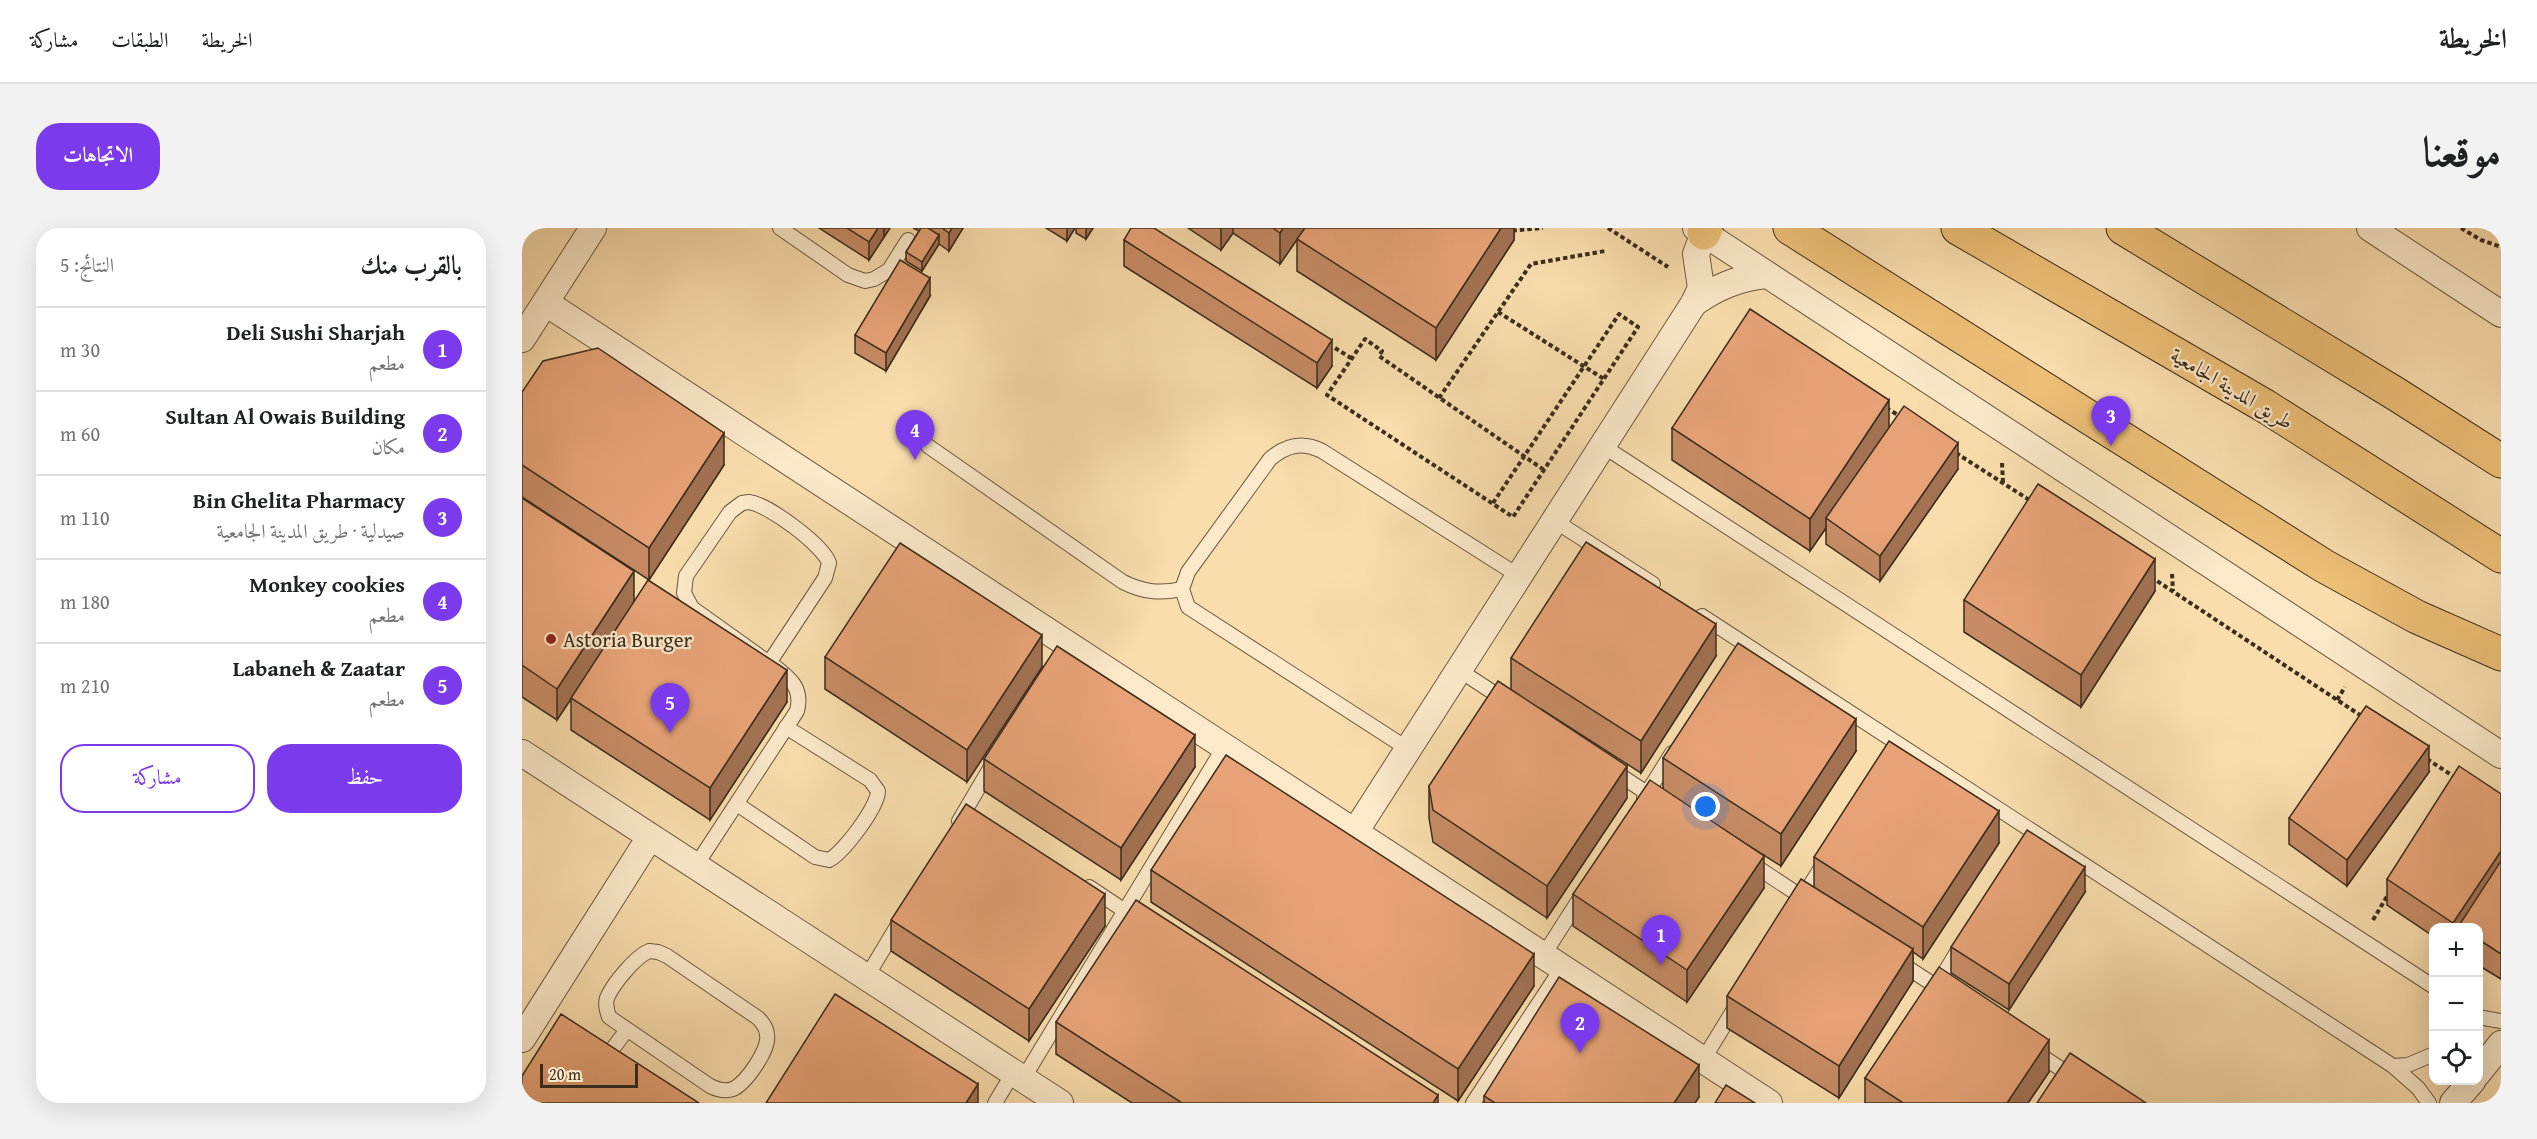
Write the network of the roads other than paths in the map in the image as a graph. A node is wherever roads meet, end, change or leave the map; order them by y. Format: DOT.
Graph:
graph roads {
  1 [pos="593,228"];
  2 [pos="780,228"];
  3 [pos="1790,228"];
  4 [pos="1959,228"];
  5 [pos="2122,228"];
  6 [pos="2370,228"];
  7 [pos="1702,230"];
  8 [pos="908,240"];
  9 [pos="1766,275"];
  10 [pos="1698,296"];
  11 [pos="546,303"];
  12 [pos="2501,314"];
  13 [pos="522,339"];
  14 [pos="928,446"];
  15 [pos="1603,446"];
  16 [pos="2501,460"];
  17 [pos="1555,521"];
  18 [pos="2501,556"];
  19 [pos="1519,576"];
  20 [pos="1182,589"];
  21 [pos="1663,591"];
  22 [pos="1693,610"];
  23 [pos="2501,654"];
  24 [pos="770,663"];
  25 [pos="1459,670"];
  26 [pos="1518,709"];
  27 [pos="786,727"];
  28 [pos="1678,743"];
  29 [pos="1224,747"];
  30 [pos="1408,749"];
  31 [pos="522,753"];
  32 [pos="2501,754"];
  33 [pos="999,755"];
  34 [pos="1597,760"];
  35 [pos="1647,793"];
  36 [pos="737,804"];
  37 [pos="1666,806"];
  38 [pos="1635,812"];
  39 [pos="1355,832"];
  40 [pos="650,837"];
  41 [pos="950,837"];
  42 [pos="1832,850"];
  43 [pos="1734,852"];
  44 [pos="695,867"];
  45 [pos="1075,878"];
  46 [pos="1592,879"];
  47 [pos="1799,903"];
  48 [pos="908,908"];
  49 [pos="1124,910"];
  50 [pos="1822,910"];
  51 [pos="1153,930"];
  52 [pos="1966,937"];
  53 [pos="1888,955"];
  54 [pos="1553,962"];
  55 [pos="866,978"];
  56 [pos="2429,984"];
  57 [pos="1746,989"];
  58 [pos="1933,991"];
  59 [pos="1955,999"];
  60 [pos="2483,1018"];
  61 [pos="2501,1021"];
  62 [pos="626,1031"];
  63 [pos="522,1039"];
  64 [pos="2022,1043"];
  65 [pos="2501,1044"];
  66 [pos="608,1055"];
  67 [pos="2429,1056"];
  68 [pos="1703,1060"];
  69 [pos="2393,1066"];
  70 [pos="2483,1067"];
  71 [pos="1018,1076"];
  72 [pos="2469,1085"];
  73 [pos="2086,1086"];
  74 [pos="995,1103"];
  75 [pos="1060,1103"];
  76 [pos="1473,1103"];
  77 [pos="1769,1103"];
  78 [pos="2429,1103"];
  79 [pos="2453,1103"];
  1 -- 11 [label="street"];
  2 -- 8 [label="lane"];
  3 -- 23 [label="main road"];
  4 -- 18 [label="main road, طريق المدينة الجامعية"];
  5 -- 16 [label="main road"];
  6 -- 12 [label="street"];
  7 -- 9 [label="street"];
  7 -- 10 [label="street"];
  9 -- 10 [label="street"];
  9 -- 32 [label="street"];
  10 -- 15 [label="street"];
  11 -- 13 [label="street"];
  11 -- 29 [label="street"];
  14 -- 20 [label="lane"];
  15 -- 17 [label="street"];
  15 -- 56 [label="lane"];
  17 -- 19 [label="street"];
  17 -- 21 [label="lane"];
  19 -- 20 [label="lane"];
  19 -- 25 [label="street"];
  20 -- 30 [label="lane"];
  22 -- 69 [label="lane"];
  24 -- 24 [label="lane"];
  24 -- 27 [label="lane"];
  25 -- 26 [label="lane"];
  25 -- 30 [label="street"];
  27 -- 36 [label="lane"];
  27 -- 36 [label="lane"];
  28 -- 35 [label="lane"];
  29 -- 39 [label="street"];
  29 -- 49 [label="lane"];
  30 -- 39 [label="street"];
  31 -- 40 [label="street"];
  33 -- 41 [label="lane"];
  34 -- 35 [label="lane"];
  35 -- 37 [label="lane"];
  35 -- 38 [label="lane"];
  36 -- 44 [label="lane"];
  39 -- 54 [label="street"];
  40 -- 44 [label="street"];
  40 -- 63 [label="street"];
  42 -- 47 [label="lane"];
  43 -- 47 [label="lane"];
  44 -- 55 [label="street"];
  45 -- 49 [label="lane"];
  46 -- 54 [label="lane"];
  47 -- 50 [label="lane"];
  48 -- 55 [label="lane"];
  49 -- 51 [label="lane"];
  49 -- 71 [label="lane"];
  52 -- 58 [label="lane"];
  53 -- 58 [label="lane"];
  54 -- 68 [label="street"];
  54 -- 76 [label="lane"];
  55 -- 71 [label="street"];
  57 -- 68 [label="lane"];
  58 -- 59 [label="lane"];
  60 -- 61 [label="lane"];
  62 -- 62 [label="lane"];
  62 -- 66 [label="lane"];
  64 -- 73 [label="lane"];
  65 -- 70 [label="street"];
  67 -- 69 [label="lane"];
  68 -- 77 [label="street"];
  69 -- 78 [label="lane"];
  71 -- 74 [label="lane"];
  71 -- 75 [label="street"];
  72 -- 79 [label="street"];
}
